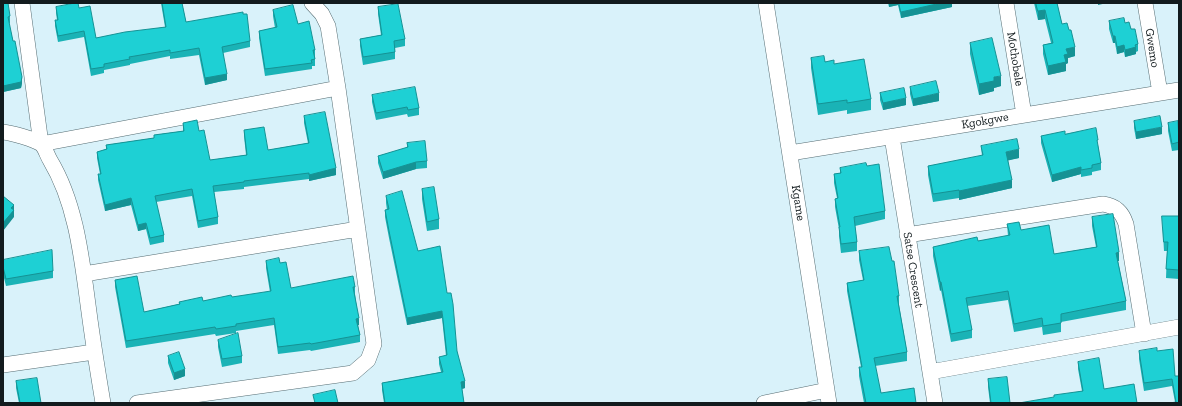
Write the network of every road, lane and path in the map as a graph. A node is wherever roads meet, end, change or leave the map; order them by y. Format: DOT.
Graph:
graph roads {
  1 [pos="312,3"];
  2 [pos="766,3"];
  3 [pos="1006,3"];
  4 [pos="1145,3"];
  5 [pos="25,4"];
  6 [pos="338,88"];
  7 [pos="1179,90"];
  8 [pos="1160,93"];
  9 [pos="1024,114"];
  10 [pos="3,132"];
  11 [pos="892,137"];
  12 [pos="41,144"];
  13 [pos="790,153"];
  14 [pos="358,229"];
  15 [pos="906,234"];
  16 [pos="84,274"];
  17 [pos="1179,327"];
  18 [pos="1144,334"];
  19 [pos="94,352"];
  20 [pos="3,364"];
  21 [pos="930,372"];
  22 [pos="828,397"];
  23 [pos="103,403"];
  24 [pos="137,403"];
  25 [pos="764,403"];
  26 [pos="935,403"];
  1 -- 6 [label="street"];
  2 -- 13 [label="street, Kgame"];
  3 -- 9 [label="street, Mothobele"];
  4 -- 8 [label="street, Gwemo"];
  5 -- 12 [label="street"];
  6 -- 12 [label="street"];
  6 -- 14 [label="street"];
  7 -- 8 [label="street, Kgokgwe"];
  8 -- 9 [label="street, Kgokgwe"];
  9 -- 11 [label="street, Kgokgwe"];
  10 -- 12 [label="street"];
  11 -- 13 [label="street, Kgokgwe"];
  11 -- 15 [label="street, Satse Crescent"];
  12 -- 16 [label="street"];
  13 -- 22 [label="street, Kgame"];
  14 -- 16 [label="street"];
  14 -- 24 [label="street"];
  15 -- 18 [label="street"];
  15 -- 21 [label="street, Satse Crescent"];
  16 -- 19 [label="street"];
  17 -- 18 [label="street"];
  18 -- 21 [label="street"];
  19 -- 20 [label="street"];
  19 -- 23 [label="street"];
  21 -- 26 [label="street, Satse Crescent"];
  22 -- 25 [label="street"];
}
